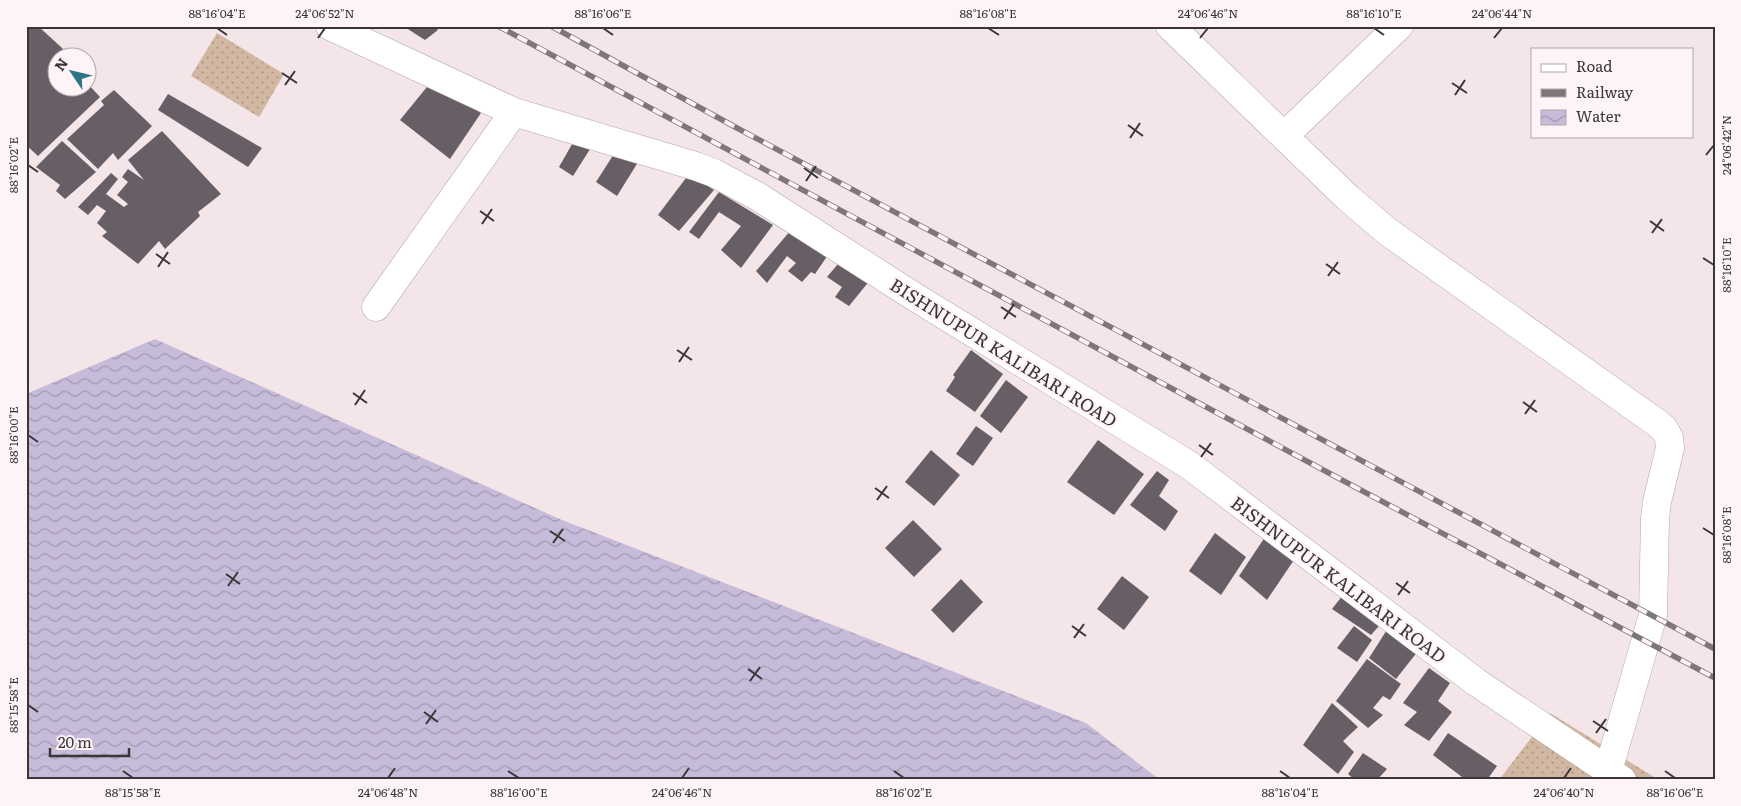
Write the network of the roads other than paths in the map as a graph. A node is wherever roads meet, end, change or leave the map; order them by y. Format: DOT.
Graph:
graph roads {
  1 [pos="330,26"];
  2 [pos="1170,26"];
  3 [pos="1399,26"];
  4 [pos="514,112"];
  5 [pos="1284,136"];
  6 [pos="376,307"];
  7 [pos="1615,775"];
  1 -- 4 [label="street, BISHNUPUR KALIBARI ROAD"];
  2 -- 5 [label="street"];
  3 -- 5 [label="street"];
  4 -- 6 [label="street"];
  4 -- 7 [label="street, BISHNUPUR KALIBARI ROAD"];
  5 -- 7 [label="street"];
}
